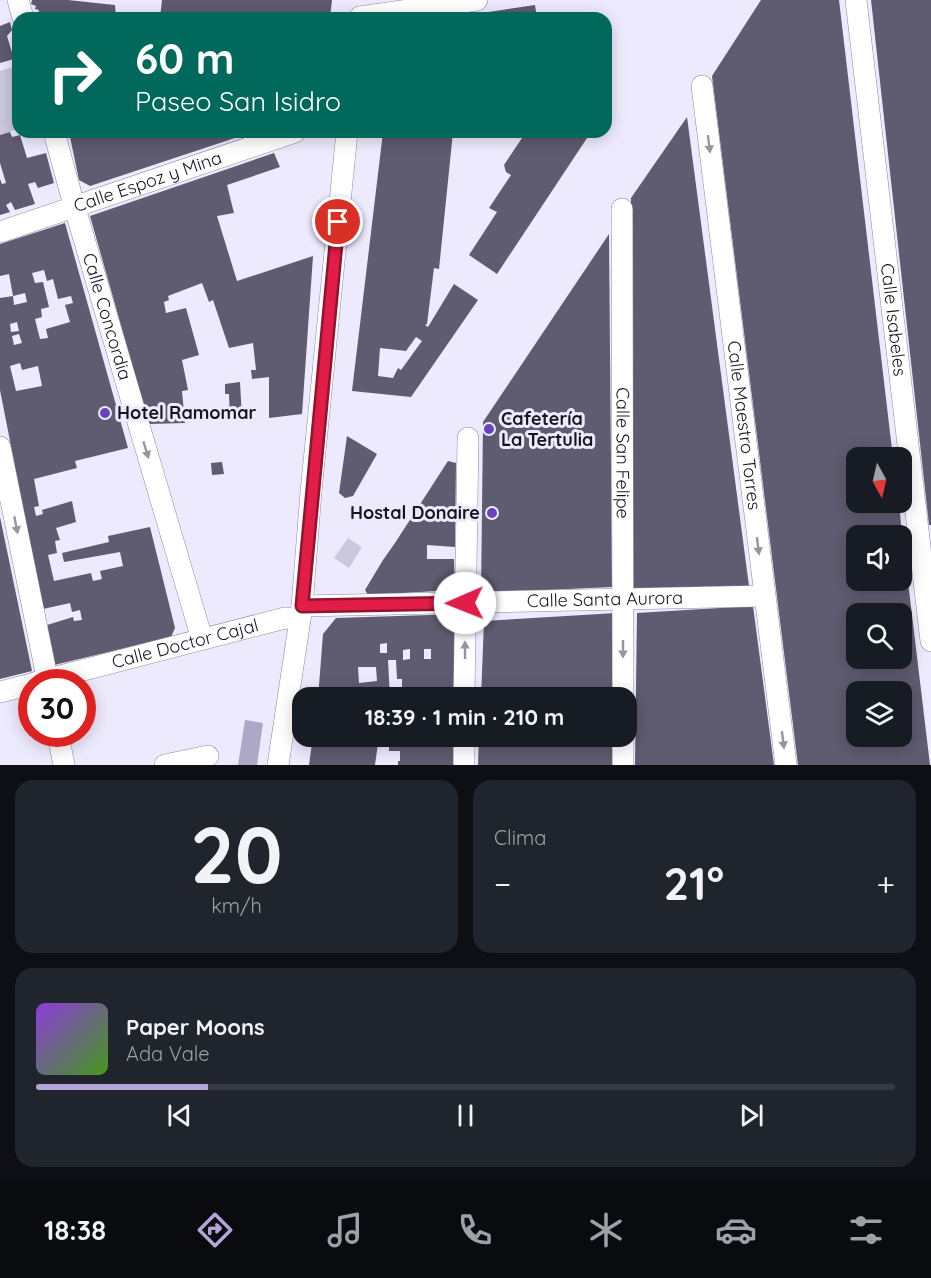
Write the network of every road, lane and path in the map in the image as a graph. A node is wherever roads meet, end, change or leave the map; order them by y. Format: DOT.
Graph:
graph roads {
  1 [pos="477,0"];
  2 [pos="856,0"];
  3 [pos="360,12"];
  4 [pos="702,86"];
  5 [pos="56,138"];
  6 [pos="277,138"];
  7 [pos="346,138"];
  8 [pos="74,205"];
  9 [pos="621,209"];
  10 [pos="0,232"];
  11 [pos="468,438"];
  12 [pos="0,447"];
  13 [pos="764,596"];
  14 [pos="624,600"];
  15 [pos="465,603"];
  16 [pos="301,612"];
  17 [pos="202,639"];
  18 [pos="931,641"];
  19 [pos="39,669"];
  20 [pos="90,669"];
  21 [pos="464,687"];
  22 [pos="623,687"];
  23 [pos="18,688"];
  24 [pos="0,692"];
  25 [pos="61,747"];
  26 [pos="464,747"];
  27 [pos="623,747"];
  28 [pos="208,756"];
  29 [pos="64,765"];
  30 [pos="165,765"];
  31 [pos="278,765"];
  32 [pos="464,765"];
  33 [pos="623,765"];
  34 [pos="786,765"];
  1 -- 3 [label="street"];
  2 -- 18 [label="street, Calle Isabeles"];
  4 -- 13 [label="street, Calle Maestro Torres, one-way"];
  5 -- 8 [label="street, Calle Concordia"];
  6 -- 8 [label="street, Calle Espoz y Mina"];
  7 -- 16 [label="street"];
  8 -- 10 [label="street, Calle Espoz y Mina"];
  8 -- 17 [label="street, Calle Concordia, one-way"];
  9 -- 14 [label="street, Calle San Felipe"];
  11 -- 15 [label="street"];
  12 -- 19 [label="street, one-way"];
  13 -- 14 [label="street, Calle Santa Aurora"];
  13 -- 34 [label="street, Calle Maestro Torres, one-way"];
  14 -- 15 [label="street, Calle Santa Aurora"];
  14 -- 22 [label="street, Calle San Felipe, one-way"];
  15 -- 16 [label="street, Calle Santa Aurora"];
  21 -- 15 [label="street, one-way"];
  16 -- 17 [label="street, Calle Doctor Cajal"];
  16 -- 31 [label="street"];
  17 -- 20 [label="street, Calle Doctor Cajal"];
  23 -- 24 [label="street, Calle Doctor Cajal"];
  25 -- 29 [label="street"];
  26 -- 32 [label="street"];
  27 -- 33 [label="street"];
  28 -- 30 [label="street"];
}
